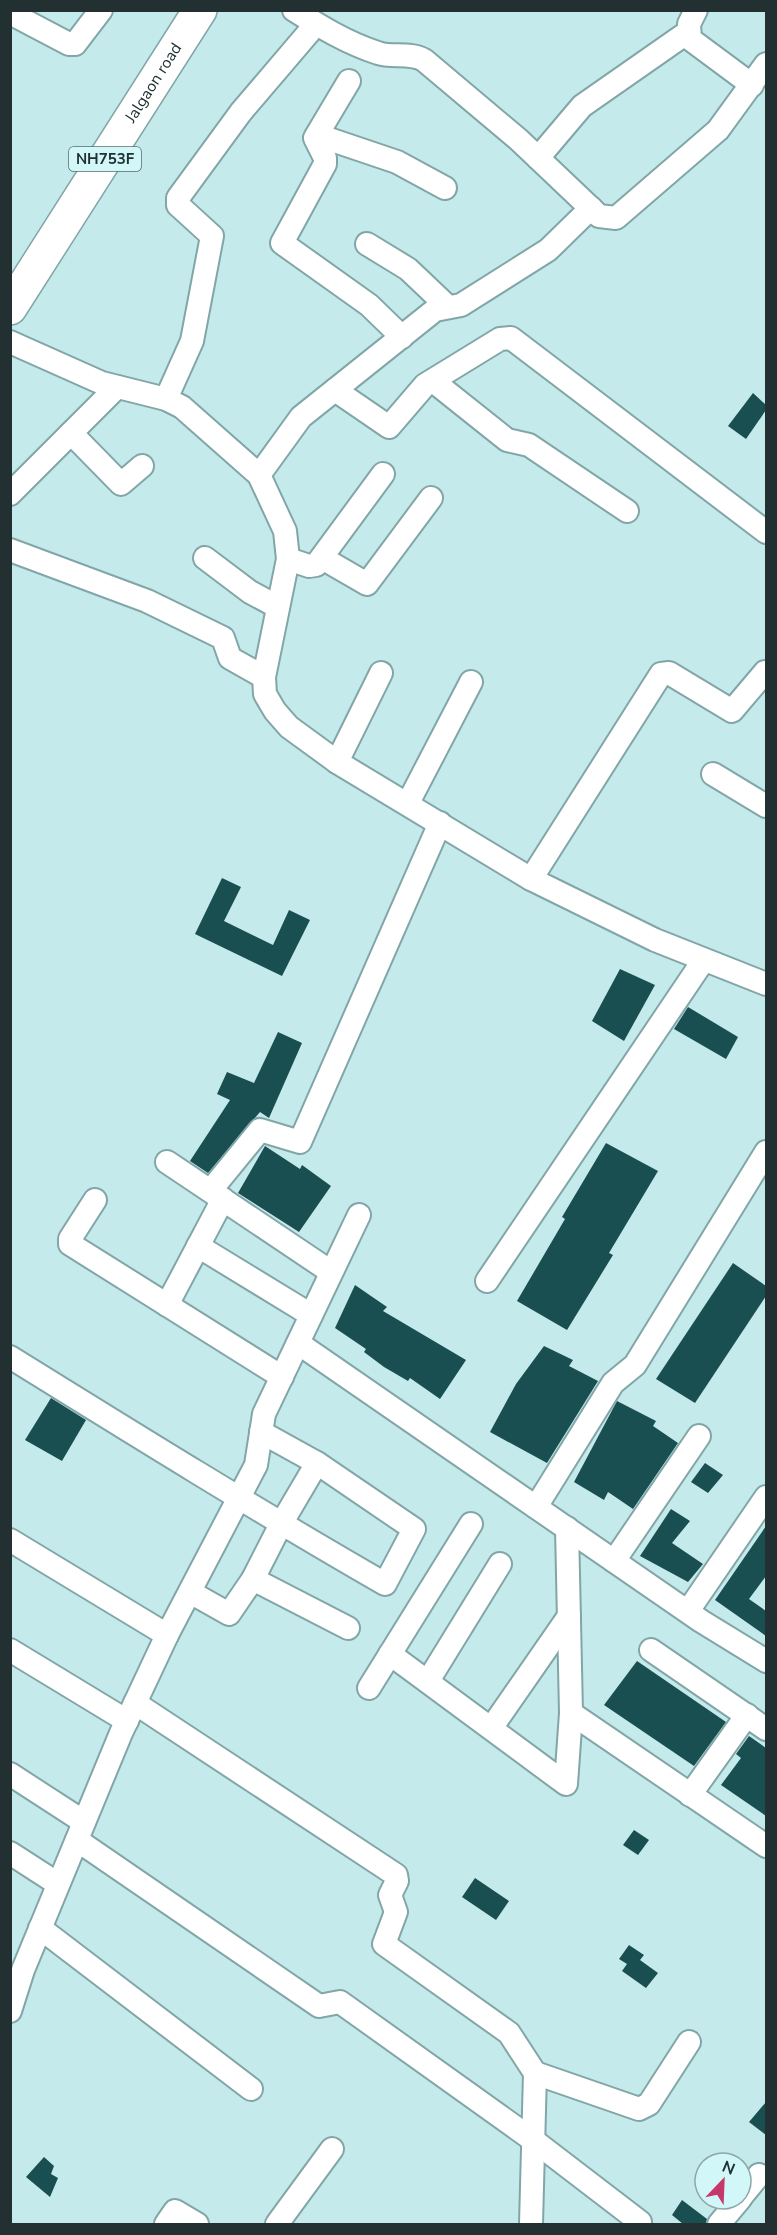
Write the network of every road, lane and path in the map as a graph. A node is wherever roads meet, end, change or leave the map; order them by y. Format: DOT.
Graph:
graph roads {
  1 [pos="101,10"];
  2 [pos="200,10"];
  3 [pos="294,10"];
  4 [pos="696,10"];
  5 [pos="10,13"];
  6 [pos="316,24"];
  7 [pos="688,32"];
  8 [pos="766,64"];
  9 [pos="349,81"];
  10 [pos="752,85"];
  11 [pos="316,135"];
  12 [pos="537,158"];
  13 [pos="445,188"];
  14 [pos="591,208"];
  15 [pos="368,244"];
  16 [pos="448,307"];
  17 [pos="10,308"];
  18 [pos="402,337"];
  19 [pos="10,342"];
  20 [pos="433,381"];
  21 [pos="117,387"];
  22 [pos="335,390"];
  23 [pos="166,399"];
  24 [pos="71,433"];
  25 [pos="142,466"];
  26 [pos="383,474"];
  27 [pos="259,475"];
  28 [pos="10,494"];
  29 [pos="431,498"];
  30 [pos="627,511"];
  31 [pos="766,532"];
  32 [pos="10,550"];
  33 [pos="206,558"];
  34 [pos="322,558"];
  35 [pos="288,560"];
  36 [pos="278,608"];
  37 [pos="765,672"];
  38 [pos="381,673"];
  39 [pos="264,677"];
  40 [pos="471,682"];
  41 [pos="337,762"];
  42 [pos="713,774"];
  43 [pos="408,803"];
  44 [pos="766,806"];
  45 [pos="440,823"];
  46 [pos="531,879"];
  47 [pos="703,961"];
  48 [pos="766,984"];
  49 [pos="766,1152"];
  50 [pos="167,1162"];
  51 [pos="217,1195"];
  52 [pos="95,1200"];
  53 [pos="359,1215"];
  54 [pos="198,1246"];
  55 [pos="331,1272"];
  56 [pos="487,1281"];
  57 [pos="166,1305"];
  58 [pos="311,1315"];
  59 [pos="298,1343"];
  60 [pos="10,1357"];
  61 [pos="282,1377"];
  62 [pos="261,1432"];
  63 [pos="699,1436"];
  64 [pos="317,1463"];
  65 [pos="766,1497"];
  66 [pos="238,1500"];
  67 [pos="536,1507"];
  68 [pos="281,1524"];
  69 [pos="471,1524"];
  70 [pos="567,1528"];
  71 [pos="10,1540"];
  72 [pos="615,1561"];
  73 [pos="500,1564"];
  74 [pos="254,1579"];
  75 [pos="190,1592"];
  76 [pos="688,1611"];
  77 [pos="569,1616"];
  78 [pos="348,1629"];
  79 [pos="167,1635"];
  80 [pos="10,1650"];
  81 [pos="651,1650"];
  82 [pos="390,1654"];
  83 [pos="766,1661"];
  84 [pos="428,1681"];
  85 [pos="369,1688"];
  86 [pos="131,1712"];
  87 [pos="571,1713"];
  88 [pos="760,1721"];
  89 [pos="492,1727"];
  90 [pos="10,1774"];
  91 [pos="690,1795"];
  92 [pos="80,1831"];
  93 [pos="766,1846"];
  94 [pos="10,1853"];
  95 [pos="58,1884"];
  96 [pos="40,1928"];
  97 [pos="10,2011"];
  98 [pos="689,2042"];
  99 [pos="535,2073"];
  100 [pos="251,2089"];
  101 [pos="533,2140"];
  102 [pos="332,2149"];
  103 [pos="759,2175"];
  104 [pos="753,2182"];
  105 [pos="730,2211"];
  106 [pos="640,2222"];
  107 [pos="166,2224"];
  108 [pos="197,2224"];
  109 [pos="277,2224"];
  110 [pos="531,2224"];
  111 [pos="719,2224"];
  1 -- 5 [label="street"];
  2 -- 17 [label="highway, Jalgaon road / NH753F"];
  3 -- 6 [label="street"];
  4 -- 7 [label="street"];
  6 -- 12 [label="street"];
  6 -- 23 [label="street"];
  7 -- 10 [label="street"];
  7 -- 12 [label="street"];
  8 -- 10 [label="street"];
  9 -- 11 [label="street"];
  10 -- 14 [label="street"];
  11 -- 13 [label="street"];
  11 -- 18 [label="street"];
  12 -- 14 [label="street"];
  14 -- 16 [label="street"];
  15 -- 16 [label="street"];
  16 -- 18 [label="street"];
  18 -- 22 [label="street"];
  19 -- 21 [label="street"];
  20 -- 22 [label="street"];
  20 -- 30 [label="street"];
  20 -- 31 [label="street"];
  21 -- 23 [label="street"];
  21 -- 24 [label="street"];
  22 -- 27 [label="street"];
  23 -- 27 [label="street"];
  24 -- 25 [label="street"];
  24 -- 28 [label="street"];
  26 -- 34 [label="street"];
  27 -- 35 [label="street"];
  29 -- 34 [label="street"];
  32 -- 39 [label="street"];
  33 -- 36 [label="street"];
  34 -- 35 [label="street"];
  35 -- 36 [label="street"];
  36 -- 39 [label="street"];
  37 -- 46 [label="street"];
  38 -- 41 [label="street"];
  39 -- 41 [label="street"];
  40 -- 43 [label="street"];
  41 -- 43 [label="street"];
  42 -- 44 [label="street"];
  43 -- 45 [label="street"];
  45 -- 46 [label="street"];
  45 -- 51 [label="street"];
  46 -- 47 [label="street"];
  47 -- 48 [label="street"];
  47 -- 56 [label="street"];
  49 -- 67 [label="street"];
  50 -- 51 [label="street"];
  51 -- 54 [label="street"];
  51 -- 55 [label="street"];
  52 -- 57 [label="street"];
  53 -- 55 [label="street"];
  54 -- 57 [label="street"];
  54 -- 58 [label="street"];
  55 -- 58 [label="street"];
  57 -- 61 [label="street"];
  58 -- 59 [label="street"];
  59 -- 61 [label="street"];
  59 -- 67 [label="street"];
  60 -- 66 [label="street"];
  61 -- 62 [label="street"];
  62 -- 64 [label="street"];
  62 -- 66 [label="street"];
  63 -- 72 [label="street"];
  64 -- 68 [label="street"];
  64 -- 68 [label="street"];
  65 -- 76 [label="street"];
  66 -- 68 [label="street"];
  66 -- 75 [label="street"];
  67 -- 70 [label="street"];
  68 -- 74 [label="street"];
  69 -- 82 [label="street"];
  70 -- 72 [label="street"];
  70 -- 77 [label="street"];
  71 -- 79 [label="street"];
  72 -- 76 [label="street"];
  73 -- 84 [label="street"];
  74 -- 75 [label="street"];
  74 -- 78 [label="street"];
  75 -- 79 [label="street"];
  76 -- 83 [label="street"];
  77 -- 87 [label="street"];
  77 -- 89 [label="street"];
  79 -- 86 [label="street"];
  80 -- 86 [label="street"];
  81 -- 88 [label="street"];
  82 -- 84 [label="street"];
  82 -- 85 [label="street"];
  84 -- 89 [label="street"];
  86 -- 92 [label="street"];
  86 -- 99 [label="street"];
  87 -- 89 [label="street"];
  87 -- 91 [label="street"];
  88 -- 91 [label="street"];
  90 -- 92 [label="street"];
  91 -- 93 [label="street"];
  92 -- 95 [label="street"];
  92 -- 101 [label="street"];
  94 -- 95 [label="street"];
  95 -- 96 [label="street"];
  96 -- 97 [label="street"];
  96 -- 100 [label="street"];
  98 -- 99 [label="street"];
  99 -- 101 [label="street"];
  101 -- 106 [label="street"];
  101 -- 110 [label="street"];
  102 -- 109 [label="street"];
  103 -- 104 [label="street"];
  105 -- 111 [label="street"];
  107 -- 108 [label="street"];
}
